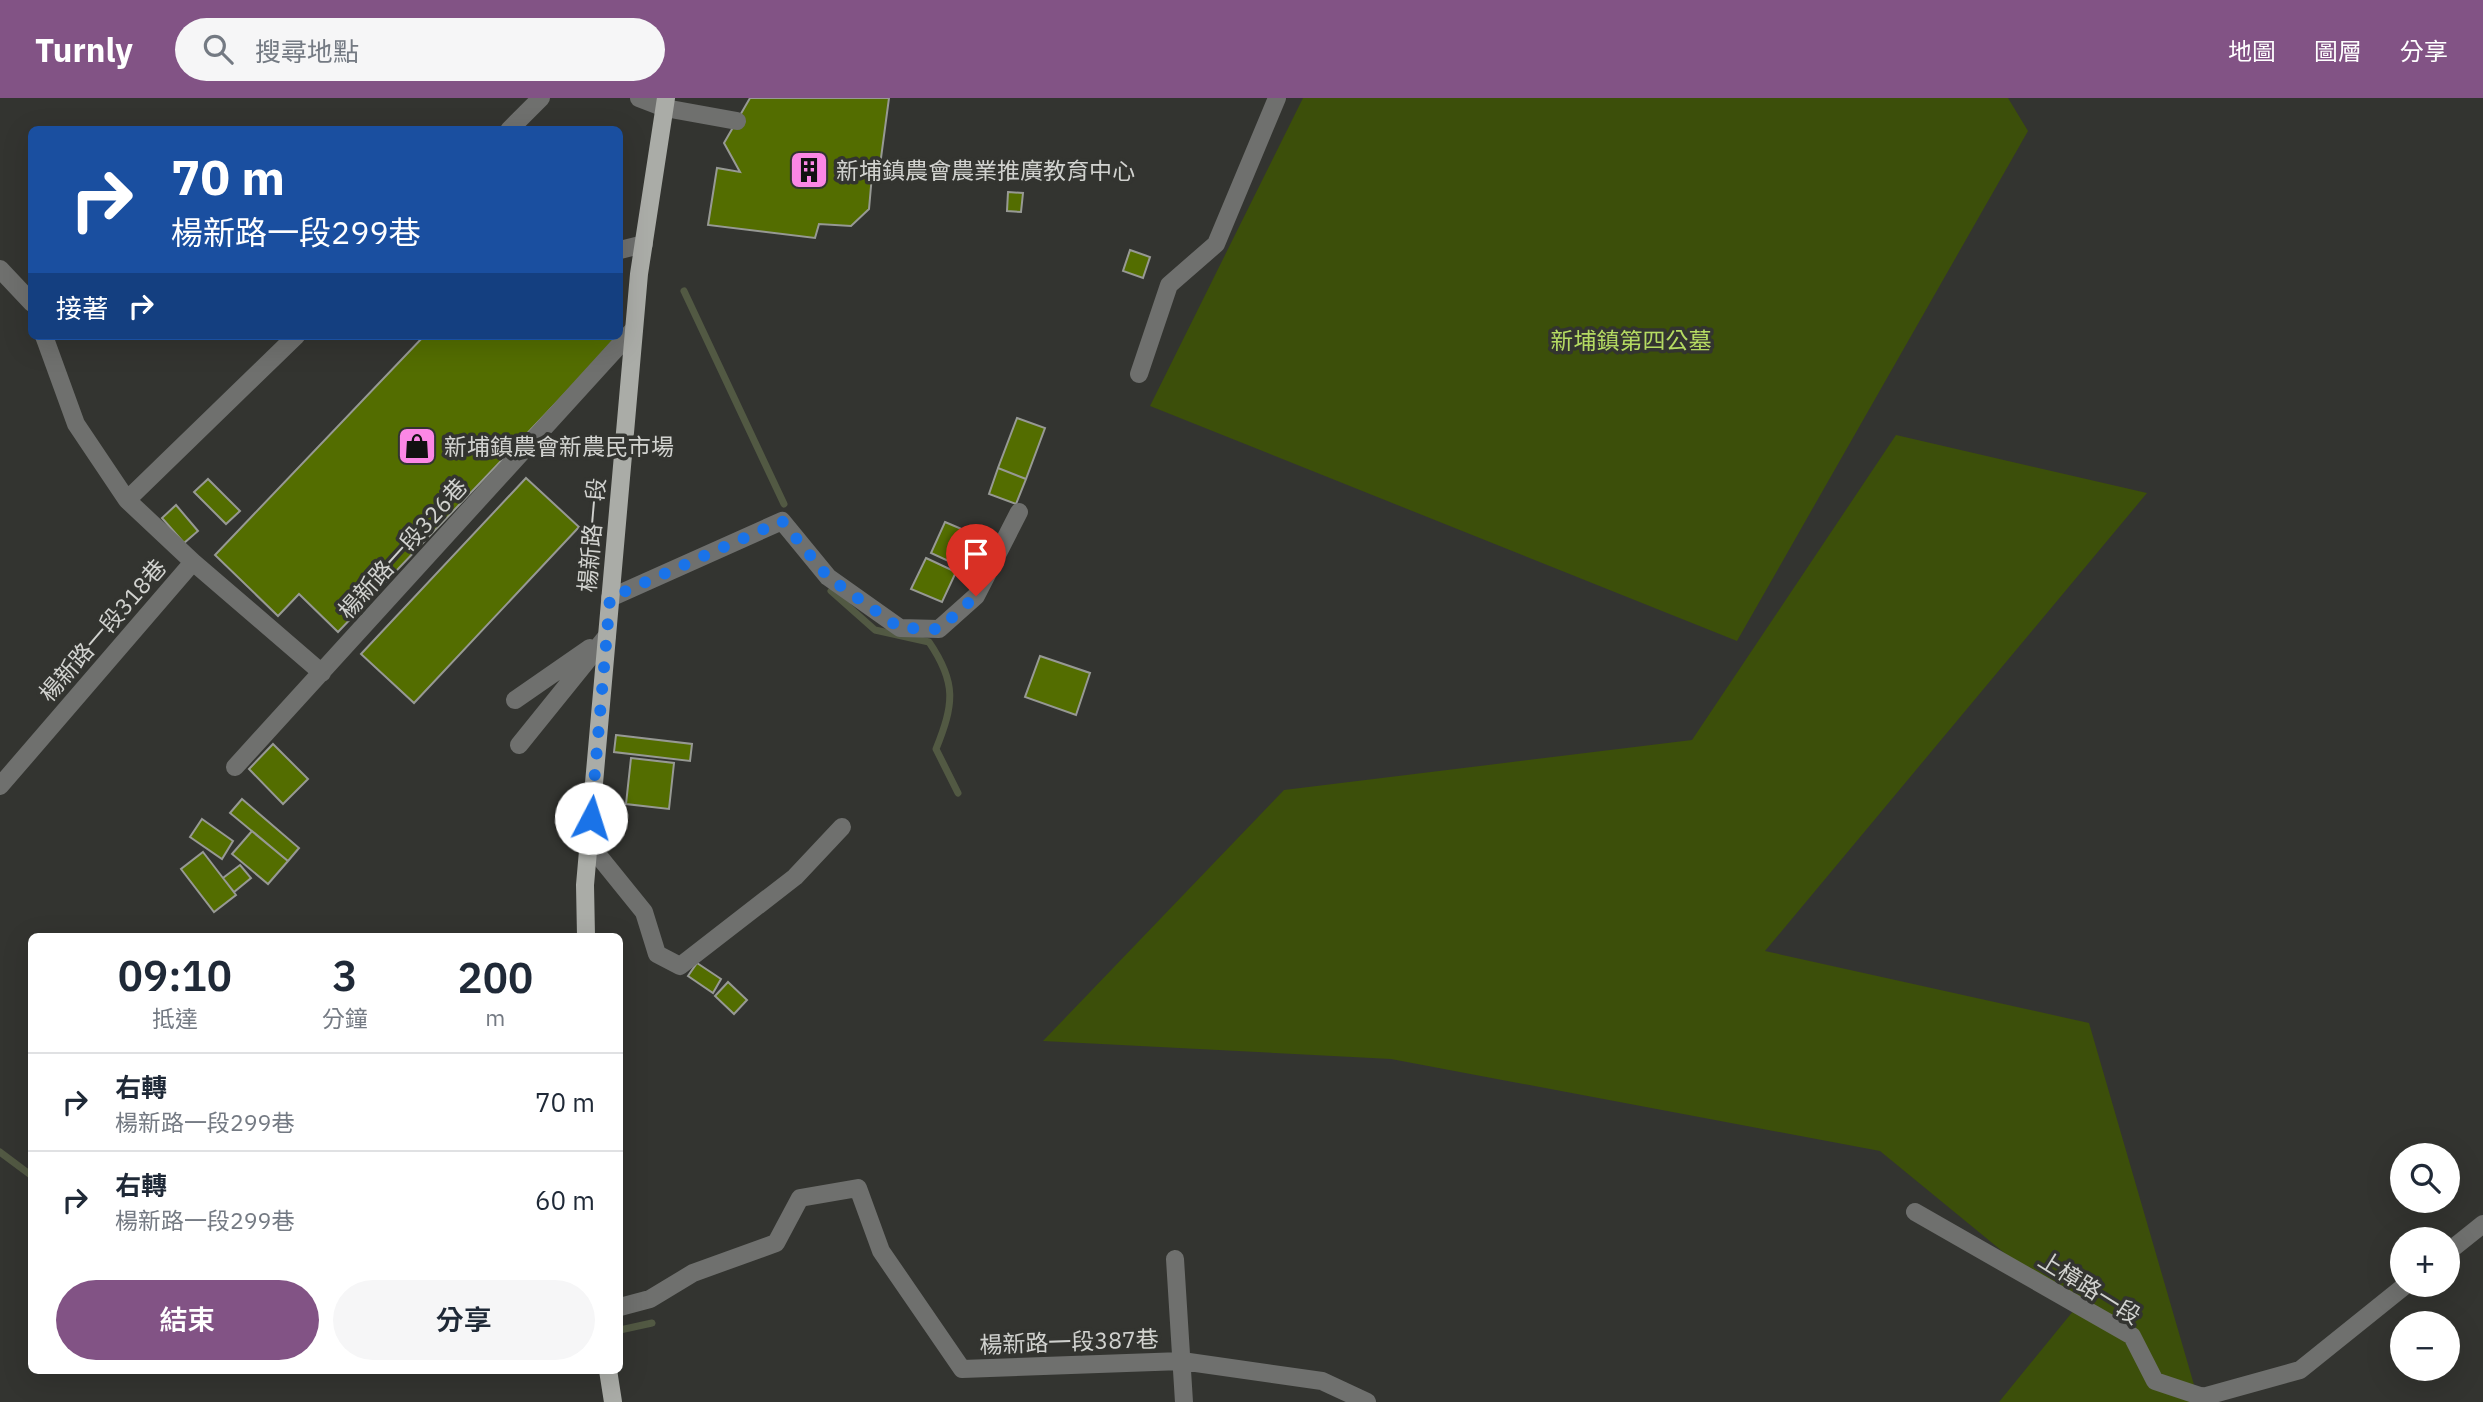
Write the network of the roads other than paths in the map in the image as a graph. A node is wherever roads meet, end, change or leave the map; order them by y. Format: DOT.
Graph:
graph roads {
  1 [pos="541,98"];
  2 [pos="639,98"];
  3 [pos="1277,98"];
  4 [pos="666,103"];
  5 [pos="737,121"];
  6 [pos="513,126"];
  7 [pos="644,244"];
  8 [pos="623,249"];
  9 [pos="0,268"];
  10 [pos="28,299"];
  11 [pos="634,329"];
  12 [pos="45,340"];
  13 [pos="292,340"];
  14 [pos="1139,374"];
  15 [pos="127,500"];
  16 [pos="1019,512"];
  17 [pos="193,562"];
  18 [pos="610,598"];
  19 [pos="607,636"];
  20 [pos="322,673"];
  21 [pos="515,700"];
  22 [pos="519,745"];
  23 [pos="234,768"];
  24 [pos="0,786"];
  25 [pos="842,827"];
  26 [pos="589,844"];
  27 [pos="586,933"];
  28 [pos="1915,1212"];
  29 [pos="2483,1224"];
  30 [pos="2460,1242"];
  31 [pos="1175,1259"];
  32 [pos="2391,1297"];
  33 [pos="623,1306"];
  34 [pos="1182,1362"];
  35 [pos="609,1374"];
  36 [pos="613,1402"];
  37 [pos="1184,1402"];
  38 [pos="1367,1402"];
  1 -- 6 [label="street"];
  2 -- 4 [label="street"];
  3 -- 14 [label="street"];
  4 -- 5 [label="street"];
  4 -- 7 [label="main road, 楊新路一段"];
  7 -- 8 [label="street"];
  7 -- 11 [label="main road, 楊新路一段"];
  9 -- 10 [label="street"];
  11 -- 18 [label="main road, 楊新路一段"];
  11 -- 20 [label="street, 楊新路一段326巷"];
  12 -- 15 [label="street, 楊新路一段318巷"];
  13 -- 15 [label="street"];
  15 -- 17 [label="street, 楊新路一段318巷"];
  16 -- 18 [label="street"];
  17 -- 20 [label="street"];
  17 -- 24 [label="street, 楊新路一段318巷"];
  18 -- 19 [label="main road, 楊新路一段"];
  19 -- 21 [label="street"];
  19 -- 22 [label="street"];
  19 -- 26 [label="main road, 楊新路一段"];
  20 -- 23 [label="street, 楊新路一段326巷"];
  25 -- 26 [label="street"];
  26 -- 27 [label="main road, 楊新路一段"];
  28 -- 32 [label="street, 上樟路一段"];
  29 -- 30 [label="street"];
  31 -- 34 [label="street"];
  33 -- 34 [label="street, 楊新路一段387巷"];
  34 -- 37 [label="street"];
  34 -- 38 [label="street, 楊新路一段387巷"];
  35 -- 36 [label="main road"];
}
